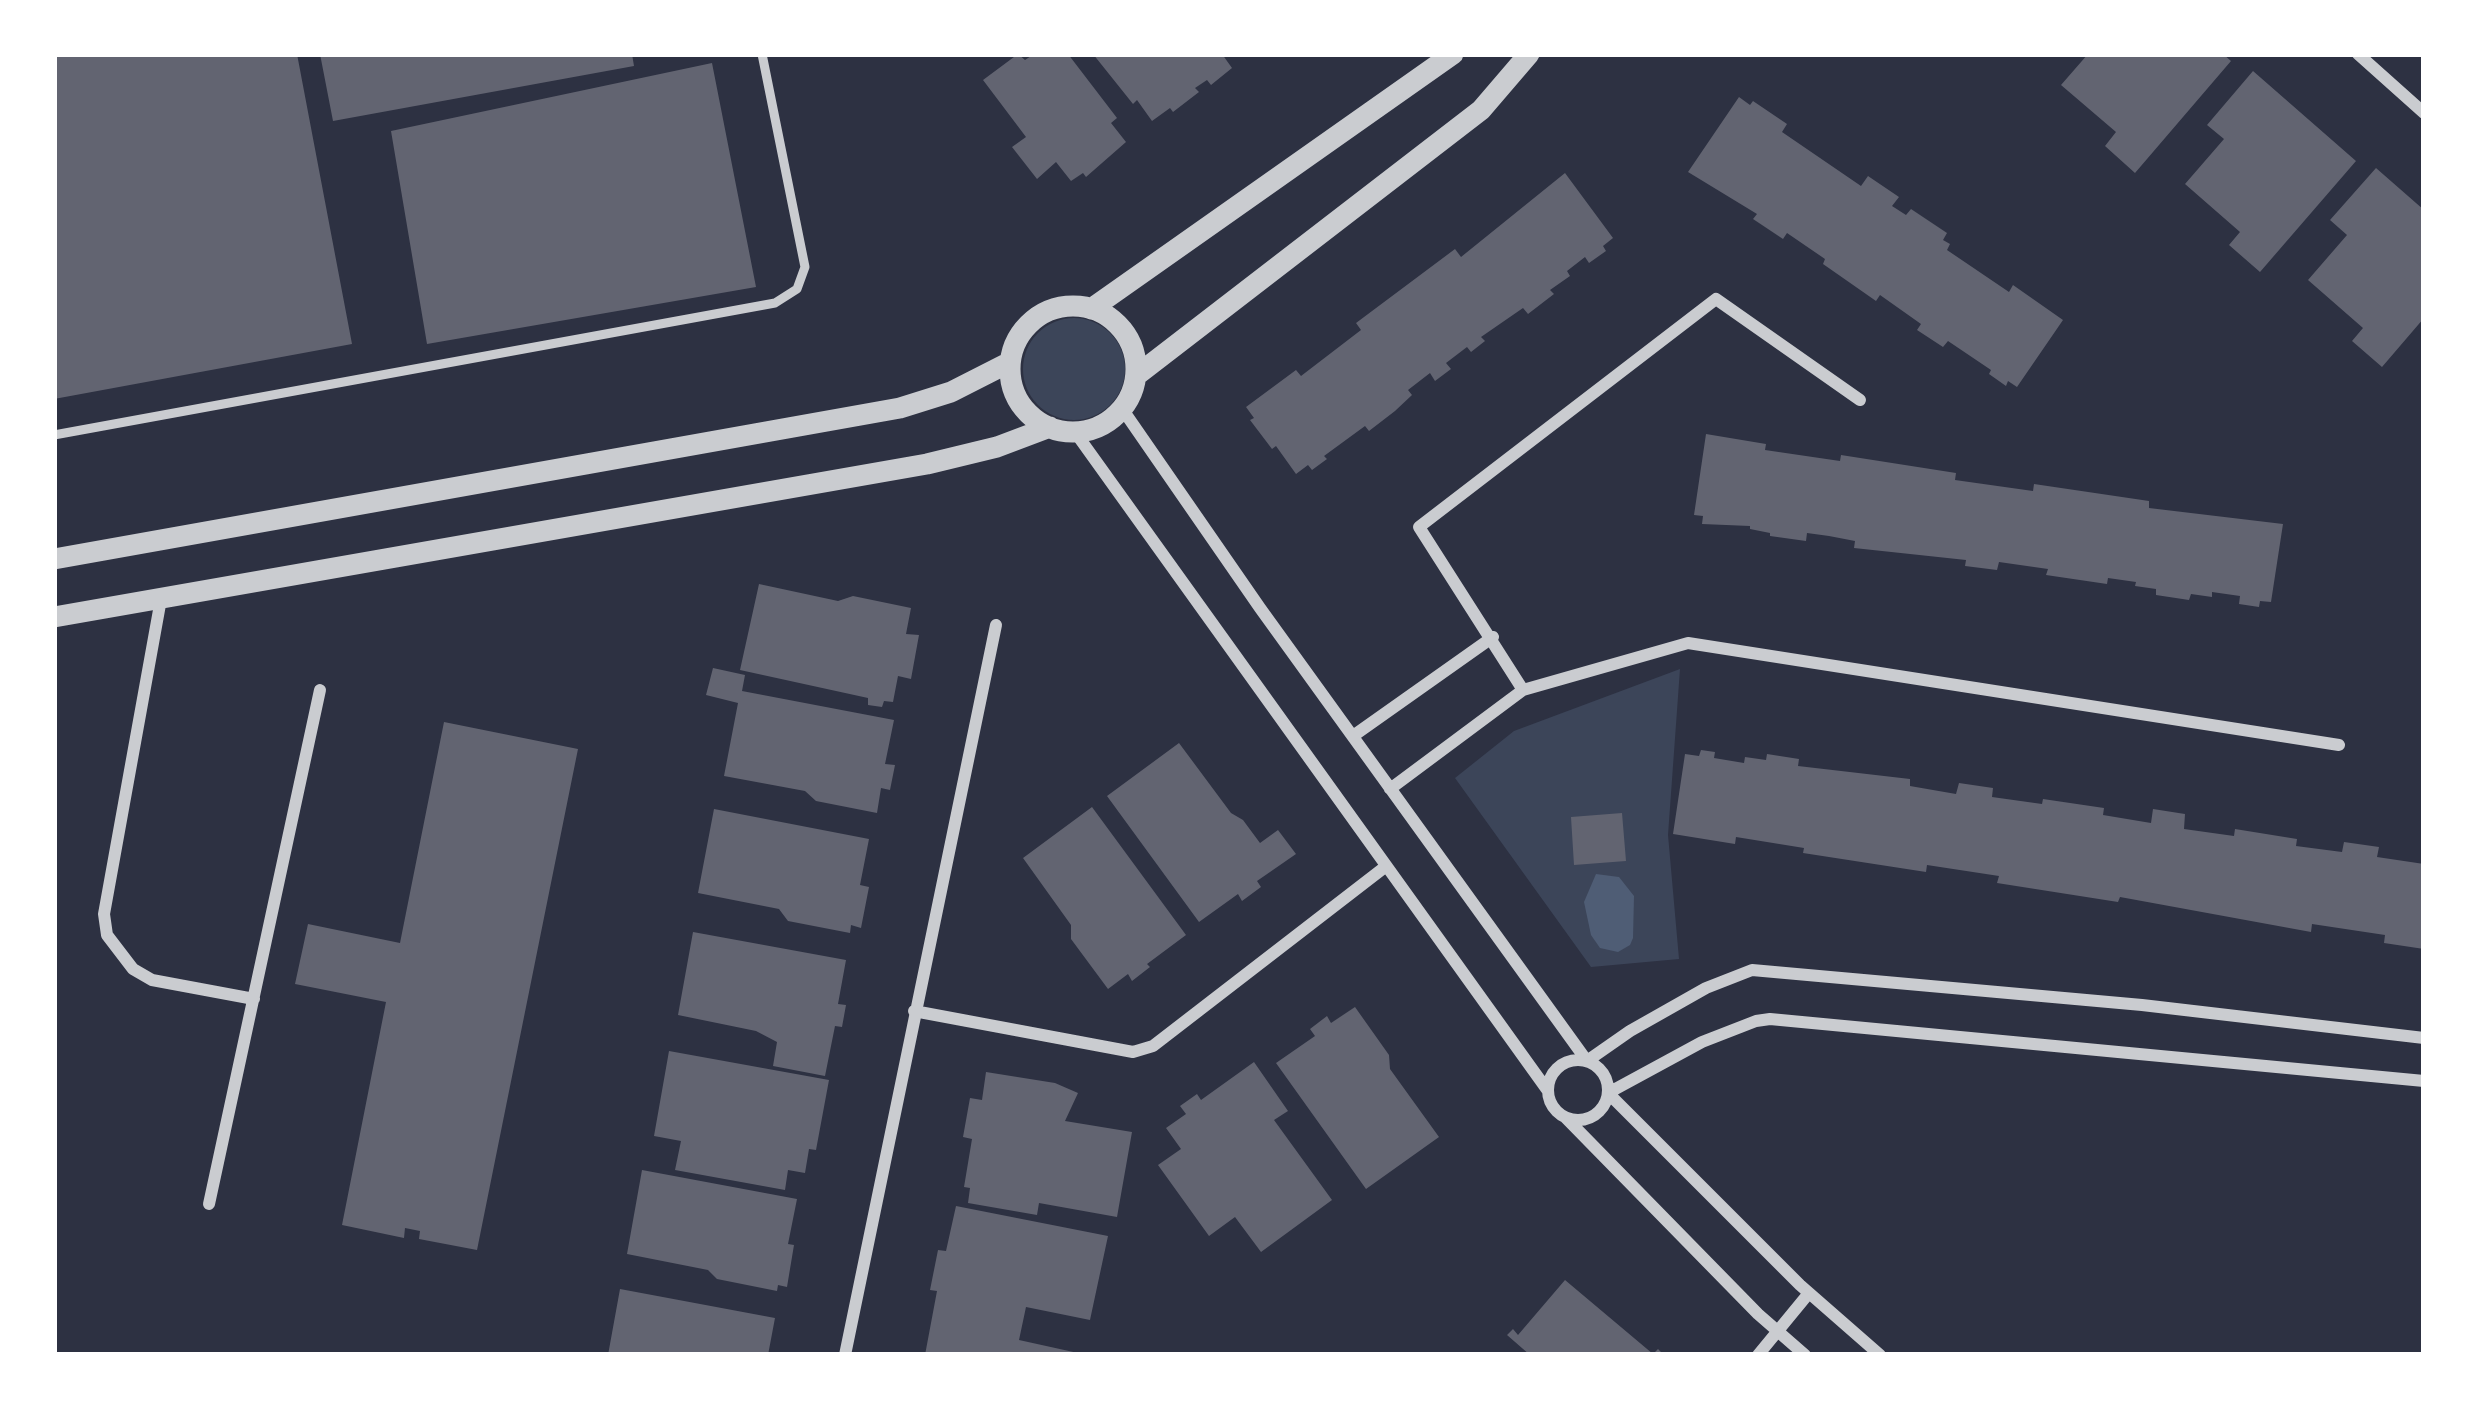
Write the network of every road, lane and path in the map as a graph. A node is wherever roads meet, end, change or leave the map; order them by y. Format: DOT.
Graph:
graph roads {
  1 [pos="762,54"];
  2 [pos="1453,54"];
  3 [pos="1529,54"];
  4 [pos="2358,54"];
  5 [pos="2424,113"];
  6 [pos="1091,309"];
  7 [pos="1010,362"];
  8 [pos="1137,375"];
  9 [pos="1860,400"];
  10 [pos="1123,410"];
  11 [pos="1050,427"];
  12 [pos="1075,431"];
  13 [pos="54,435"];
  14 [pos="54,559"];
  15 [pos="161,599"];
  16 [pos="54,617"];
  17 [pos="996,625"];
  18 [pos="1493,637"];
  19 [pos="320,690"];
  20 [pos="1523,690"];
  21 [pos="1353,736"];
  22 [pos="2339,745"];
  23 [pos="1390,789"];
  24 [pos="1385,868"];
  25 [pos="254,999"];
  26 [pos="914,1011"];
  27 [pos="2424,1038"];
  28 [pos="1587,1061"];
  29 [pos="2424,1082"];
  30 [pos="1548,1091"];
  31 [pos="1608,1093"];
  32 [pos="1566,1118"];
  33 [pos="209,1204"];
  34 [pos="1809,1293"];
  35 [pos="1778,1331"];
  36 [pos="845,1355"];
  37 [pos="1758,1355"];
  38 [pos="1805,1355"];
  39 [pos="1880,1355"];
  1 -- 13 [label="lane"];
  2 -- 6 [label="street"];
  3 -- 8 [label="street"];
  4 -- 5 [label="street"];
  6 -- 7 [label="street"];
  6 -- 8 [label="street"];
  7 -- 11 [label="street"];
  7 -- 14 [label="street"];
  8 -- 10 [label="street"];
  9 -- 18 [label="street"];
  10 -- 12 [label="street"];
  10 -- 21 [label="street"];
  11 -- 12 [label="street"];
  11 -- 15 [label="street"];
  12 -- 24 [label="street"];
  15 -- 16 [label="street"];
  15 -- 25 [label="street"];
  17 -- 26 [label="street"];
  18 -- 20 [label="street"];
  18 -- 21 [label="street"];
  19 -- 25 [label="street"];
  20 -- 22 [label="street"];
  20 -- 23 [label="street"];
  21 -- 23 [label="street"];
  23 -- 28 [label="street"];
  24 -- 26 [label="street"];
  24 -- 30 [label="street"];
  25 -- 33 [label="street"];
  26 -- 36 [label="street"];
  27 -- 28 [label="street"];
  28 -- 30 [label="street"];
  28 -- 31 [label="street"];
  29 -- 31 [label="street"];
  30 -- 32 [label="street"];
  31 -- 32 [label="street"];
  31 -- 34 [label="street"];
  32 -- 35 [label="street"];
  34 -- 35 [label="street"];
  34 -- 39 [label="street"];
  35 -- 37 [label="street"];
  35 -- 38 [label="street"];
}
